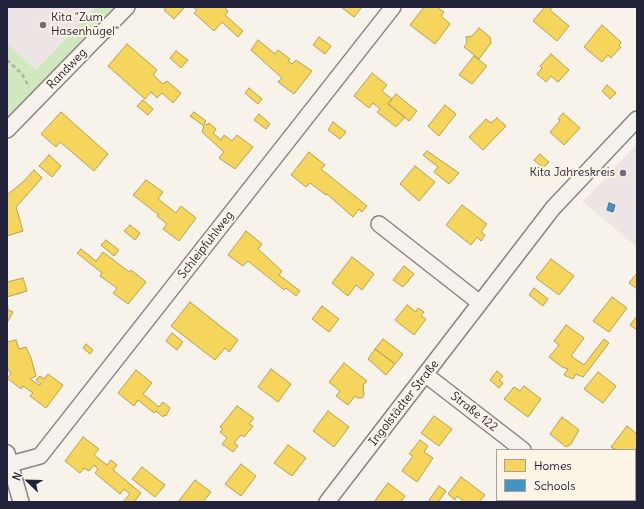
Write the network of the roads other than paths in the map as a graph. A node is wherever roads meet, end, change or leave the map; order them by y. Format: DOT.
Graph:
graph roads {
  1 [pos="127,7"];
  2 [pos="393,7"];
  3 [pos="637,119"];
  4 [pos="7,130"];
  5 [pos="379,224"];
  6 [pos="480,304"];
  7 [pos="426,375"];
  8 [pos="522,449"];
  9 [pos="8,461"];
  10 [pos="21,502"];
  11 [pos="327,502"];
  1 -- 4 [label="street, Randweg"];
  2 -- 9 [label="street, Schleipfuhlweg"];
  3 -- 6 [label="street, Ingolstädter Straße"];
  5 -- 6 [label="street"];
  6 -- 7 [label="street, Ingolstädter Straße"];
  7 -- 8 [label="street, Straße 122"];
  7 -- 11 [label="street, Ingolstädter Straße"];
  9 -- 10 [label="street"];
}
